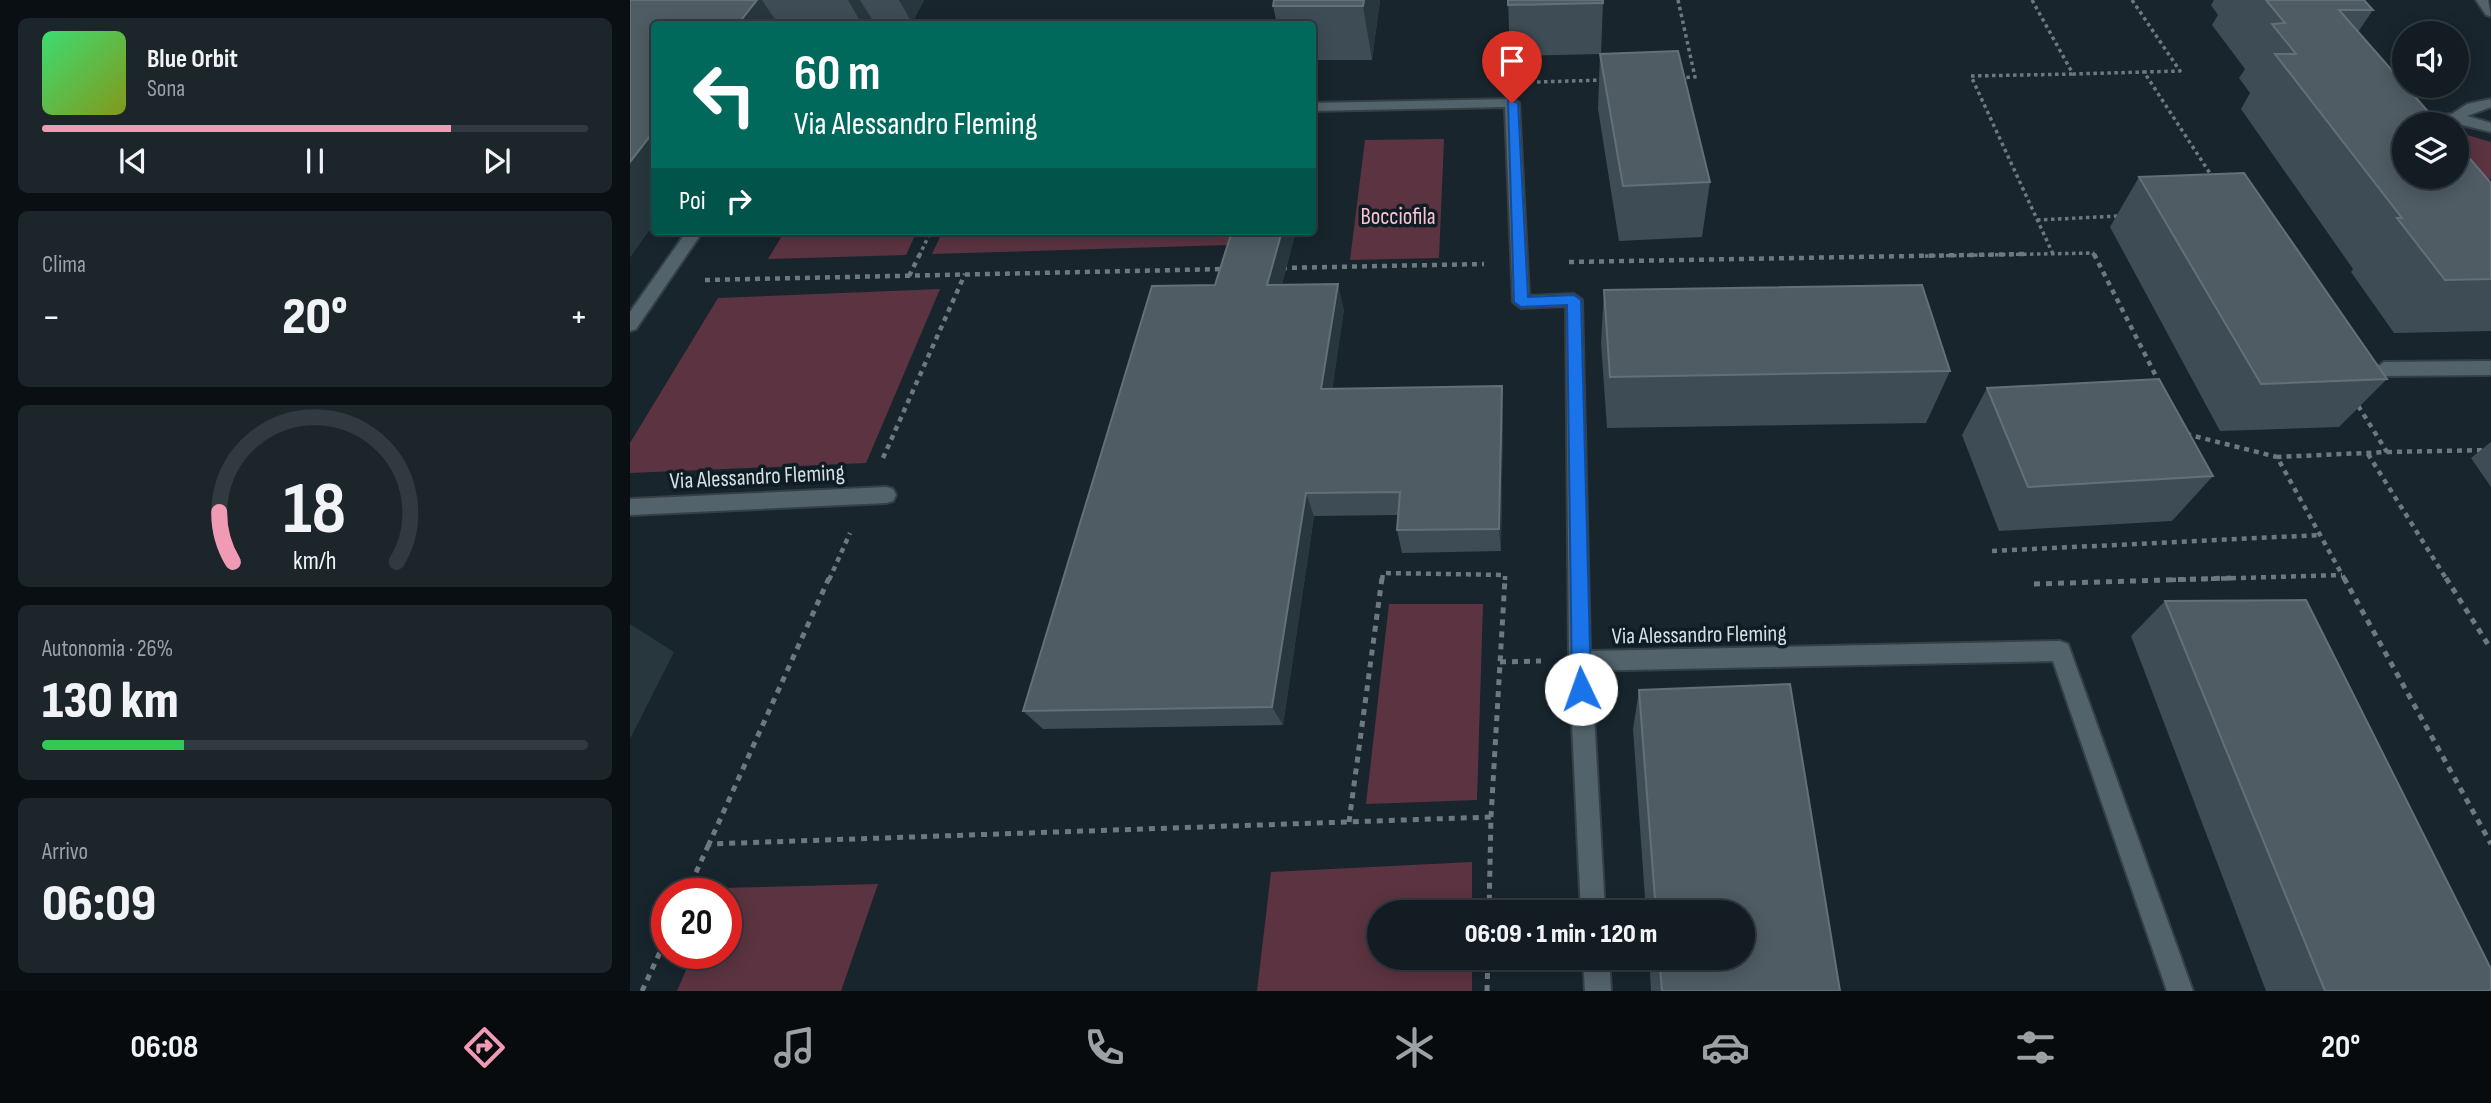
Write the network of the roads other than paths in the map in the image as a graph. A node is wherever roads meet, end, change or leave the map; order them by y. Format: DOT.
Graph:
graph roads {
  1 [pos="2482,0"];
  2 [pos="2491,12"];
  3 [pos="2491,103"];
  4 [pos="1316,107"];
  5 [pos="2464,112"];
  6 [pos="2469,122"];
  7 [pos="2491,128"];
  8 [pos="692,235"];
  9 [pos="630,325"];
  10 [pos="2491,368"];
  11 [pos="2384,369"];
  12 [pos="876,495"];
  13 [pos="630,507"];
  14 [pos="1580,661"];
  15 [pos="1592,900"];
  16 [pos="1597,970"];
  17 [pos="1598,991"];
  18 [pos="2180,991"];
  1 -- 2 [label="street"];
  3 -- 5 [label="street"];
  4 -- 14 [label="street, Via Alessandro Fleming"];
  6 -- 7 [label="street"];
  8 -- 9 [label="street"];
  10 -- 11 [label="street"];
  12 -- 13 [label="street, Via Alessandro Fleming"];
  14 -- 15 [label="street"];
  14 -- 18 [label="street, Via Alessandro Fleming"];
  16 -- 17 [label="street"];
}
